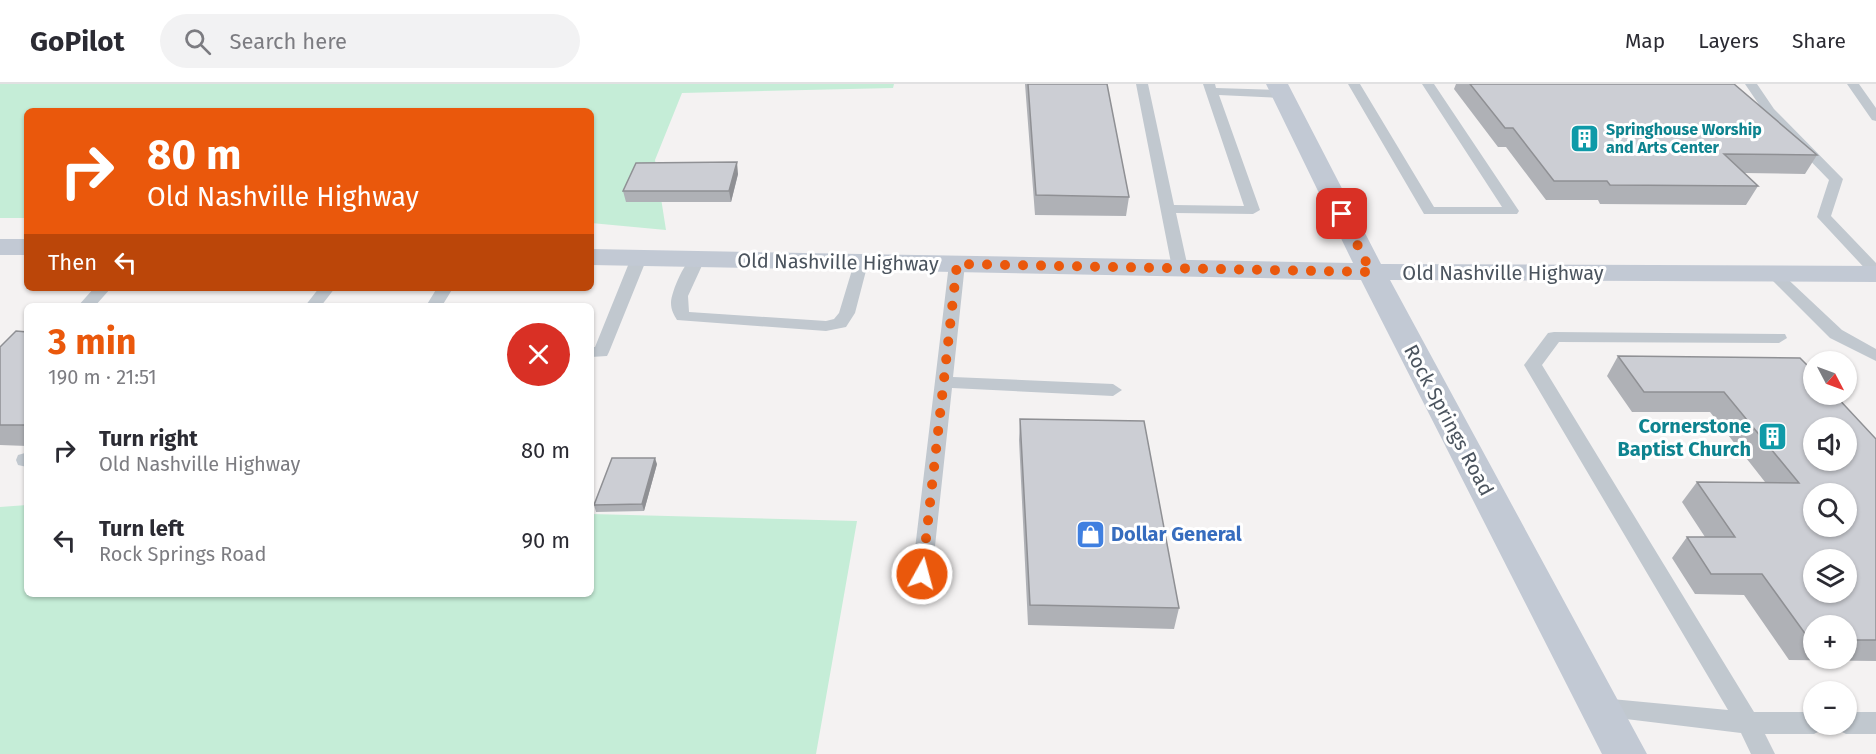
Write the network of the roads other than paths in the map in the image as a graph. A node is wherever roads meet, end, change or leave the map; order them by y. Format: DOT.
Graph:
graph roads {
  1 [pos="1142,84"];
  2 [pos="1354,84"];
  3 [pos="1428,84"];
  4 [pos="1751,84"];
  5 [pos="1853,84"];
  6 [pos="1211,87"];
  7 [pos="1280,89"];
  8 [pos="1876,117"];
  9 [pos="1168,209"];
  10 [pos="0,247"];
  11 [pos="24,247"];
  12 [pos="594,257"];
  13 [pos="639,258"];
  14 [pos="697,258"];
  15 [pos="860,262"];
  16 [pos="957,264"];
  17 [pos="1180,268"];
  18 [pos="1371,272"];
  19 [pos="1773,273"];
  20 [pos="1876,273"];
  21 [pos="100,291"];
  22 [pos="325,291"];
  23 [pos="89,303"];
  24 [pos="315,303"];
  25 [pos="1779,338"];
  26 [pos="594,352"];
  27 [pos="1876,356"];
  28 [pos="945,382"];
  29 [pos="1113,390"];
  30 [pos="922,574"];
  31 [pos="1600,708"];
  32 [pos="1748,723"];
  33 [pos="1803,723"];
  34 [pos="1857,723"];
  35 [pos="1876,723"];
  36 [pos="1625,754"];
  37 [pos="1762,754"];
  1 -- 9 [label="lane"];
  2 -- 3 [label="lane"];
  4 -- 20 [label="lane"];
  5 -- 8 [label="lane"];
  6 -- 7 [label="lane"];
  6 -- 9 [label="lane"];
  7 -- 18 [label="main road, Rock Springs Road"];
  9 -- 17 [label="lane"];
  10 -- 11 [label="main road"];
  12 -- 13 [label="main road, Old Nashville Highway"];
  13 -- 14 [label="main road, Old Nashville Highway"];
  13 -- 26 [label="lane"];
  14 -- 15 [label="main road, Old Nashville Highway"];
  14 -- 15 [label="lane"];
  15 -- 16 [label="main road, Old Nashville Highway"];
  16 -- 17 [label="main road, Old Nashville Highway"];
  16 -- 28 [label="lane"];
  17 -- 18 [label="main road, Old Nashville Highway"];
  18 -- 19 [label="main road, Old Nashville Highway"];
  18 -- 31 [label="main road, Rock Springs Road"];
  19 -- 20 [label="main road, Old Nashville Highway"];
  19 -- 27 [label="lane"];
  21 -- 23 [label="lane"];
  22 -- 24 [label="lane"];
  25 -- 32 [label="lane"];
  28 -- 29 [label="lane"];
  28 -- 30 [label="lane"];
  31 -- 32 [label="lane"];
  31 -- 36 [label="main road, Rock Springs Road"];
  32 -- 33 [label="lane"];
  32 -- 37 [label="lane"];
  34 -- 35 [label="lane"];
}
